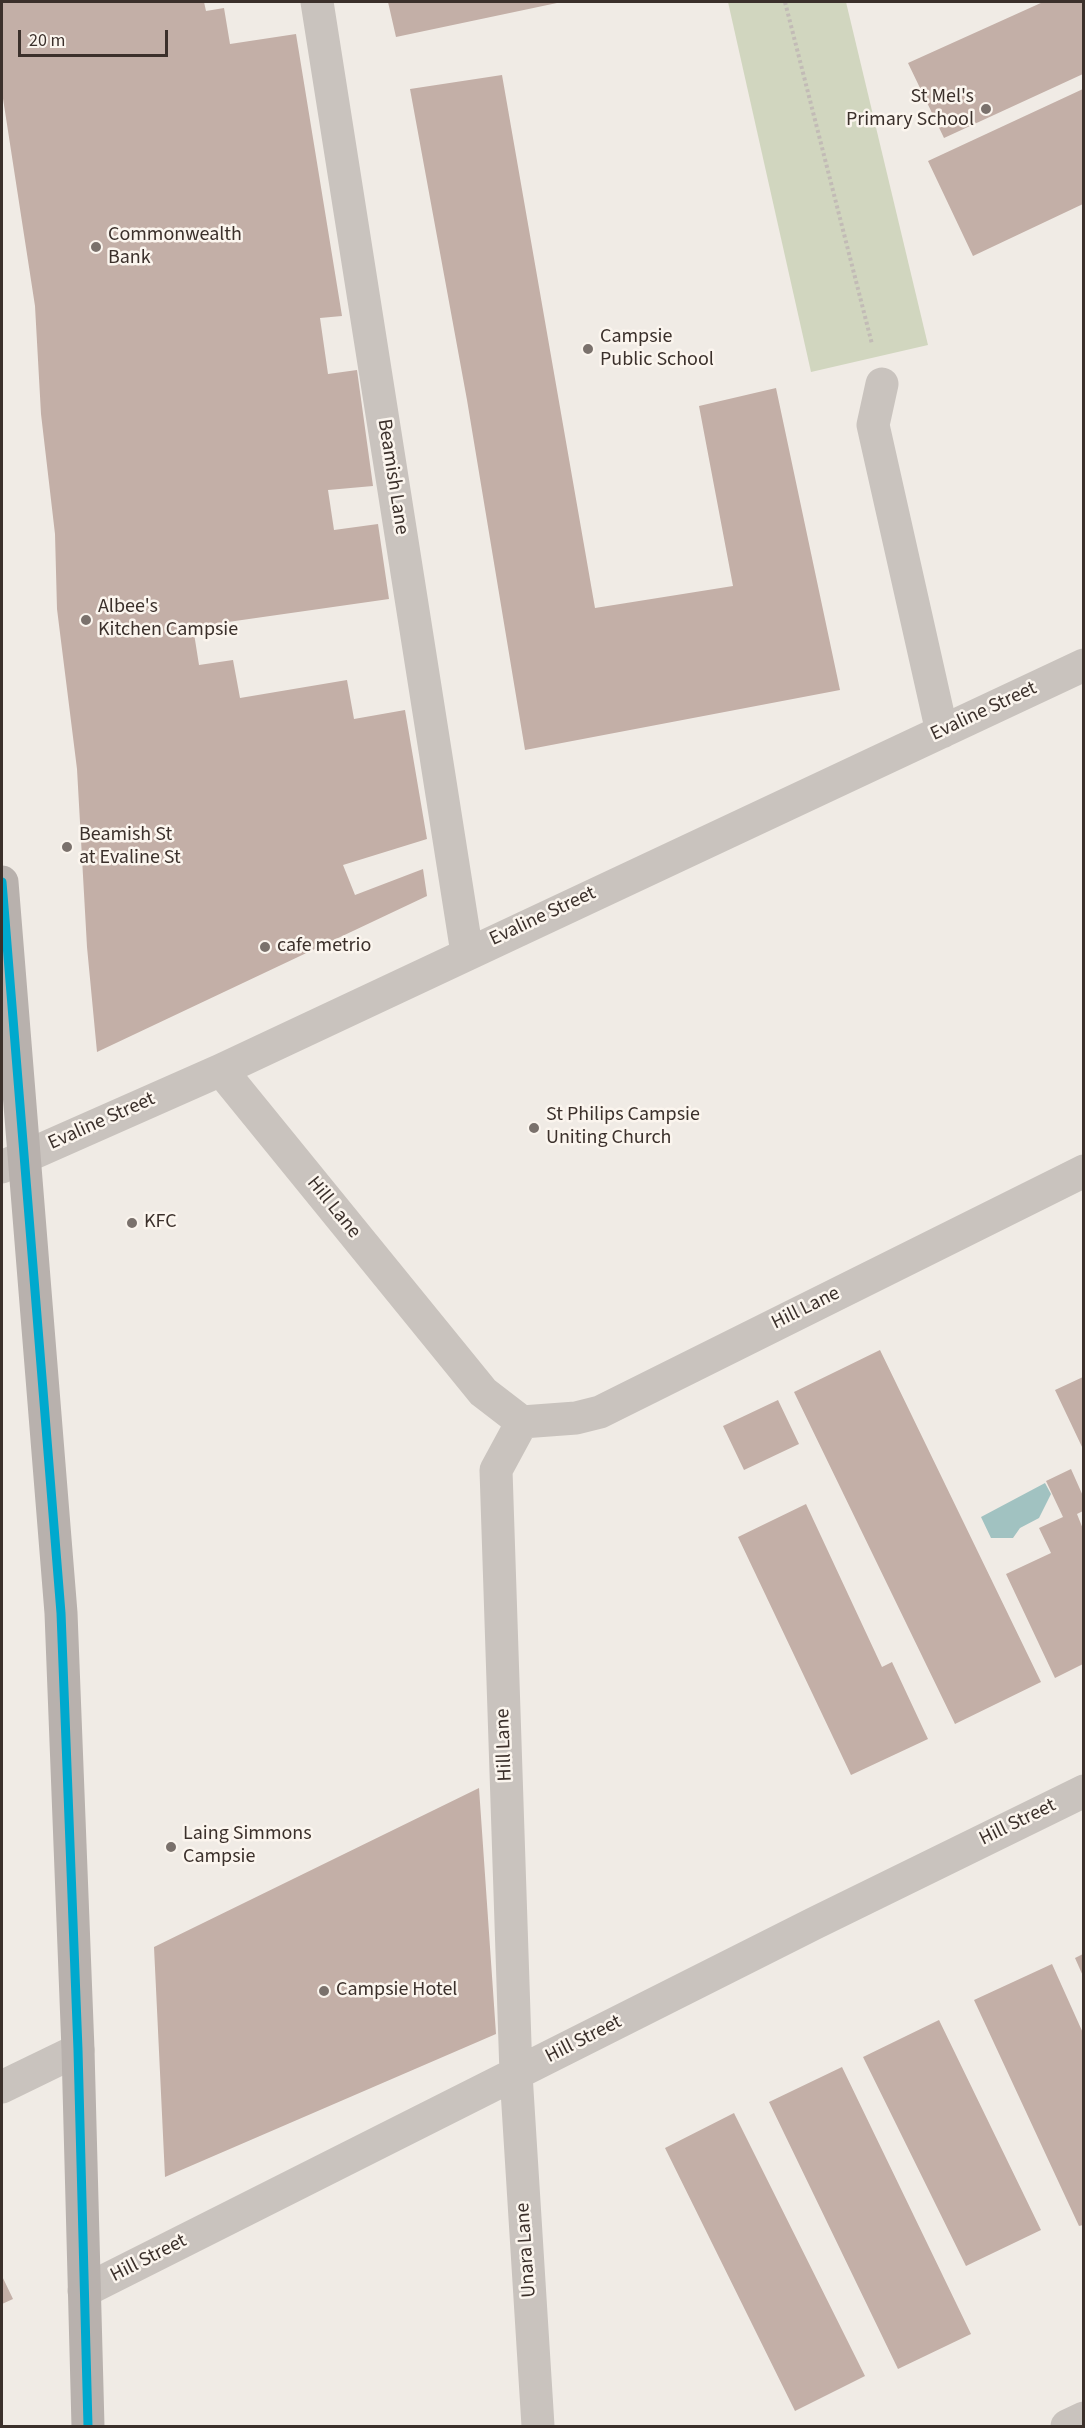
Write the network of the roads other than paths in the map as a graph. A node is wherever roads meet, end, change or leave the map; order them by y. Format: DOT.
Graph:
graph roads {
  1 [pos="317,2"];
  2 [pos="882,384"];
  3 [pos="1083,665"];
  4 [pos="942,732"];
  5 [pos="2,882"];
  6 [pos="467,953"];
  7 [pos="221,1070"];
  8 [pos="13,1162"];
  9 [pos="1083,1171"];
  10 [pos="522,1422"];
  11 [pos="1083,1791"];
  12 [pos="78,2050"];
  13 [pos="516,2074"];
  14 [pos="2,2087"];
  15 [pos="84,2291"];
  16 [pos="1083,2418"];
  17 [pos="88,2427"];
  18 [pos="538,2427"];
  19 [pos="1067,2427"];
  1 -- 6 [label="street, Beamish Lane"];
  2 -- 4 [label="street"];
  3 -- 4 [label="street, Evaline Street"];
  4 -- 6 [label="street, Evaline Street"];
  5 -- 8 [label="main road"];
  6 -- 7 [label="street, Evaline Street"];
  7 -- 8 [label="street, Evaline Street"];
  7 -- 10 [label="street, Hill Lane"];
  8 -- 12 [label="main road"];
  9 -- 10 [label="street, Hill Lane"];
  10 -- 13 [label="street, Hill Lane"];
  11 -- 13 [label="street, Hill Street"];
  12 -- 14 [label="street"];
  12 -- 15 [label="main road"];
  13 -- 15 [label="street, Hill Street"];
  13 -- 18 [label="street, Unara Lane"];
  15 -- 17 [label="main road"];
  16 -- 19 [label="street"];
}
